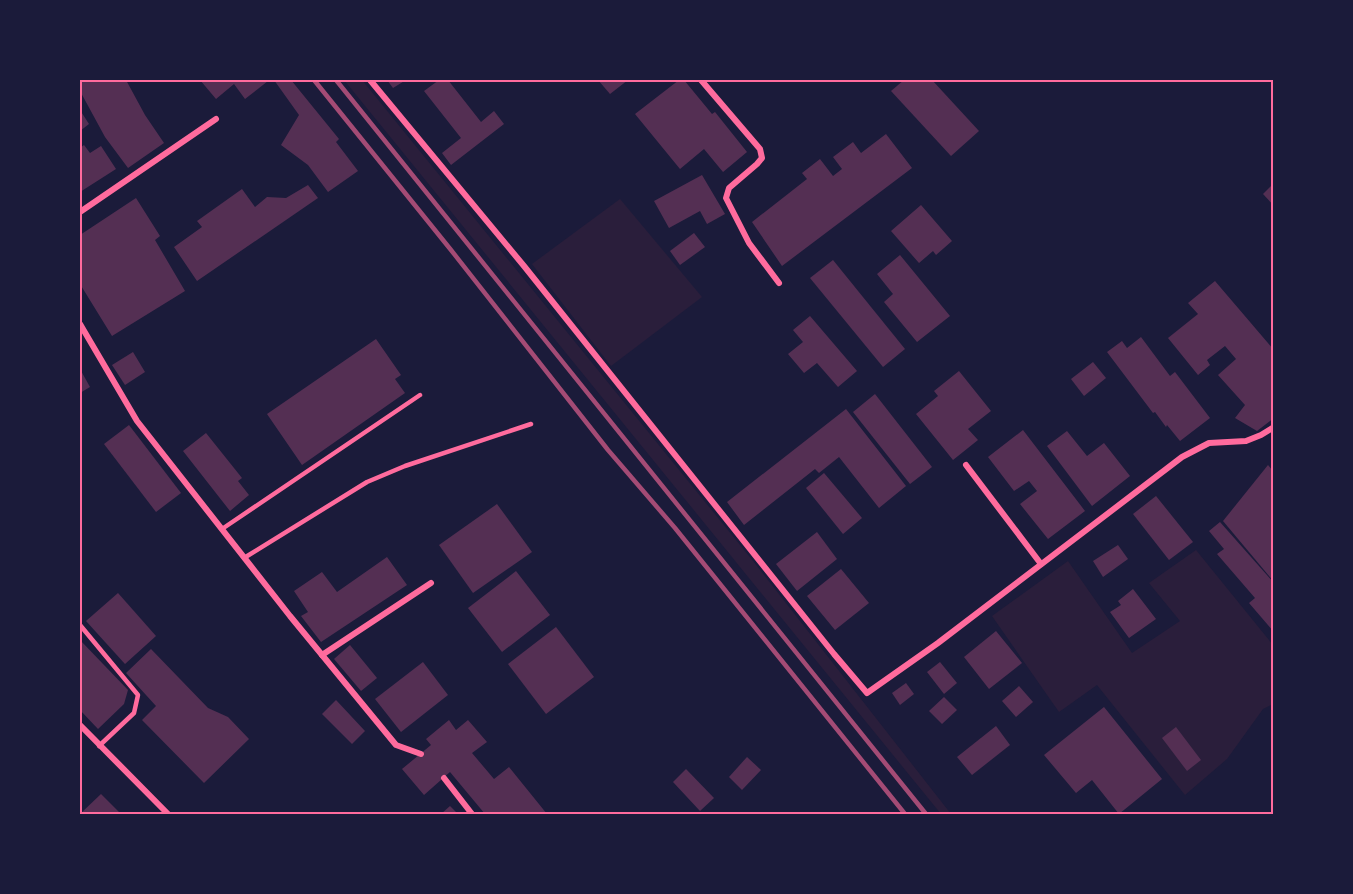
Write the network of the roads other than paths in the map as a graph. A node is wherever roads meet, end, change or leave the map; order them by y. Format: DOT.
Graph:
graph roads {
  1 [pos="370,80"];
  2 [pos="700,80"];
  3 [pos="216,119"];
  4 [pos="80,212"];
  5 [pos="779,283"];
  6 [pos="80,324"];
  7 [pos="420,395"];
  8 [pos="531,424"];
  9 [pos="1274,427"];
  10 [pos="966,465"];
  11 [pos="222,529"];
  12 [pos="244,558"];
  13 [pos="1041,564"];
  14 [pos="431,583"];
  15 [pos="80,625"];
  16 [pos="322,655"];
  17 [pos="80,725"];
  18 [pos="99,746"];
  19 [pos="421,754"];
  20 [pos="444,778"];
  21 [pos="168,814"];
  22 [pos="472,814"];
  1 -- 13 [label="street"];
  2 -- 5 [label="street"];
  3 -- 4 [label="street"];
  6 -- 11 [label="street"];
  7 -- 11 [label="lane"];
  8 -- 12 [label="lane"];
  9 -- 13 [label="street"];
  10 -- 13 [label="street"];
  11 -- 12 [label="street"];
  12 -- 16 [label="street"];
  14 -- 16 [label="street"];
  15 -- 18 [label="lane"];
  16 -- 19 [label="street"];
  17 -- 18 [label="street"];
  18 -- 21 [label="street"];
  20 -- 22 [label="street"];
}
